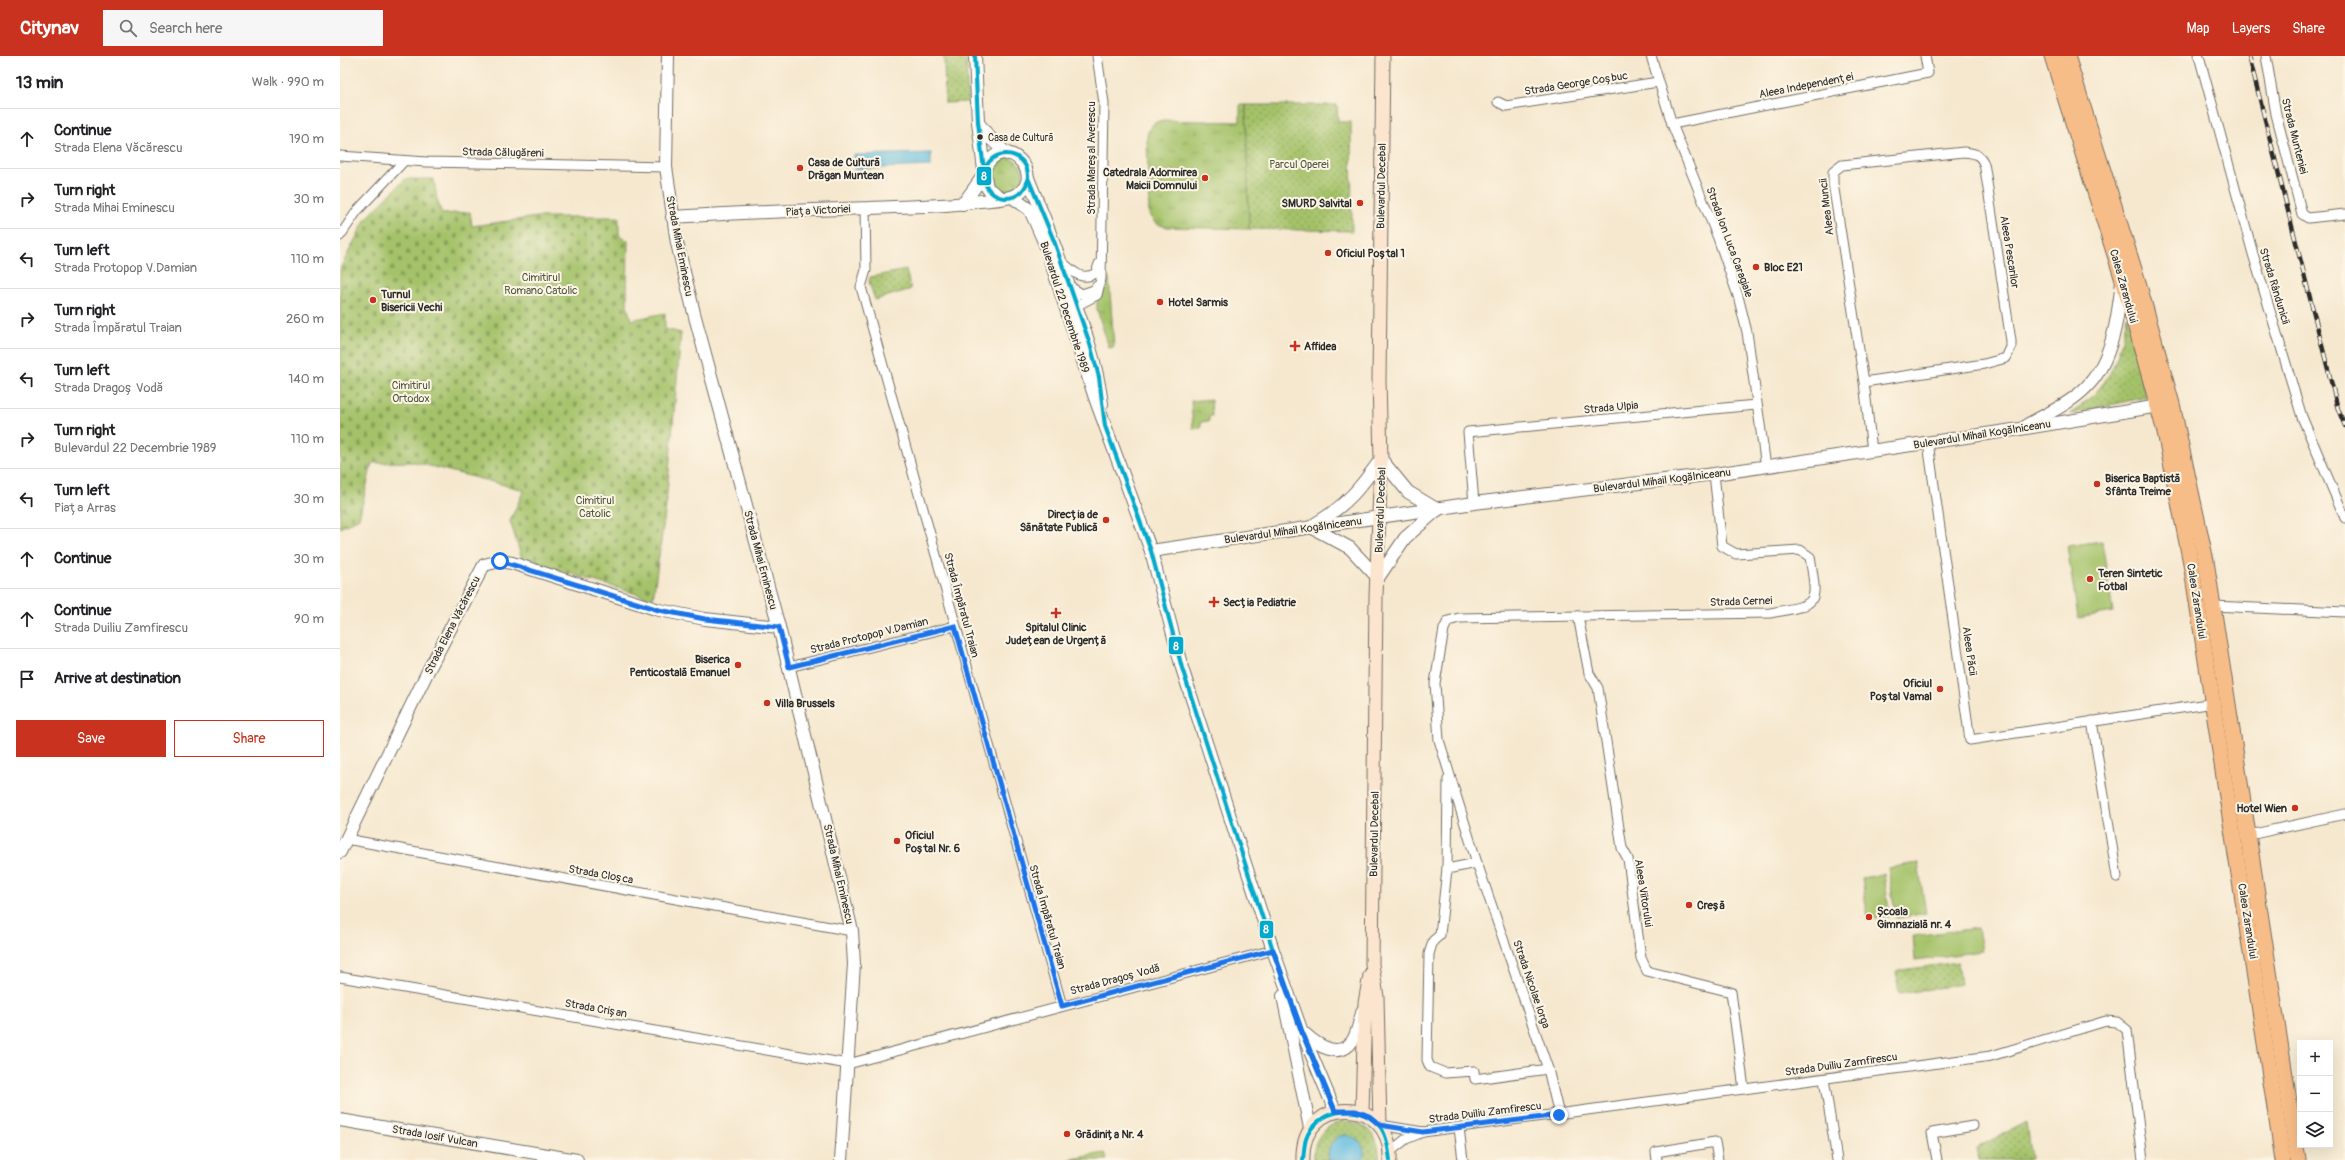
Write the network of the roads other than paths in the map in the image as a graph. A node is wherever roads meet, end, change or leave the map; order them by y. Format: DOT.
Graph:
graph roads {
  1 [pos="668,56"];
  2 [pos="975,56"];
  3 [pos="1097,56"];
  4 [pos="1383,56"];
  5 [pos="1651,56"];
  6 [pos="1925,56"];
  7 [pos="2052,56"];
  8 [pos="2067,56"];
  9 [pos="2199,56"];
  10 [pos="2266,56"];
  11 [pos="1658,82"];
  12 [pos="1498,102"];
  13 [pos="978,122"];
  14 [pos="1672,124"];
  15 [pos="1975,153"];
  16 [pos="1007,154"];
  17 [pos="340,156"];
  18 [pos="404,161"];
  19 [pos="666,167"];
  20 [pos="984,173"];
  21 [pos="1028,178"];
  22 [pos="1007,197"];
  23 [pos="963,204"];
  24 [pos="865,208"];
  25 [pos="2345,214"];
  26 [pos="672,217"];
  27 [pos="340,236"];
  28 [pos="1101,260"];
  29 [pos="1062,262"];
  30 [pos="2122,277"];
  31 [pos="1101,279"];
  32 [pos="1056,281"];
  33 [pos="1070,286"];
  34 [pos="1076,306"];
  35 [pos="1864,382"];
  36 [pos="1756,405"];
  37 [pos="2165,405"];
  38 [pos="1105,426"];
  39 [pos="2020,429"];
  40 [pos="1928,443"];
  41 [pos="1872,451"];
  42 [pos="1382,459"];
  43 [pos="1766,467"];
  44 [pos="1714,474"];
  45 [pos="1474,503"];
  46 [pos="1438,510"];
  47 [pos="2345,518"];
  48 [pos="1379,519"];
  49 [pos="1311,526"];
  50 [pos="1151,551"];
  51 [pos="1378,578"];
  52 [pos="2214,606"];
  53 [pos="2345,612"];
  54 [pos="1578,616"];
  55 [pos="1459,618"];
  56 [pos="955,626"];
  57 [pos="779,627"];
  58 [pos="789,667"];
  59 [pos="2214,703"];
  60 [pos="2092,721"];
  61 [pos="1448,769"];
  62 [pos="2345,814"];
  63 [pos="2242,836"];
  64 [pos="346,839"];
  65 [pos="340,852"];
  66 [pos="1478,863"];
  67 [pos="1447,869"];
  68 [pos="2118,877"];
  69 [pos="852,931"];
  70 [pos="1273,950"];
  71 [pos="1372,964"];
  72 [pos="340,977"];
  73 [pos="1365,1003"];
  74 [pos="1062,1006"];
  75 [pos="1302,1032"];
  76 [pos="848,1064"];
  77 [pos="1548,1070"];
  78 [pos="1824,1078"];
  79 [pos="1744,1089"];
  80 [pos="1335,1111"];
  81 [pos="1362,1113"];
  82 [pos="1559,1115"];
  83 [pos="340,1120"];
  84 [pos="1380,1125"];
  85 [pos="1973,1126"];
  86 [pos="1310,1128"];
  87 [pos="1459,1128"];
  88 [pos="1423,1132"];
  89 [pos="1304,1143"];
  90 [pos="1391,1156"];
  91 [pos="577,1160"];
  92 [pos="841,1160"];
  93 [pos="1298,1160"];
  94 [pos="1303,1160"];
  95 [pos="1463,1160"];
  96 [pos="1657,1160"];
  97 [pos="1718,1160"];
  98 [pos="1837,1160"];
  99 [pos="1937,1160"];
  100 [pos="2143,1160"];
  101 [pos="2283,1160"];
  102 [pos="2298,1160"];
  1 -- 19 [label="street, Strada Mihai Eminescu"];
  2 -- 13 [label="street"];
  3 -- 28 [label="street, Strada Mareșal Averescu"];
  4 -- 42 [label="main road, Bulevardul Decebal"];
  5 -- 11 [label="street, Strada Ion Luca Caragiale"];
  6 -- 14 [label="street, Aleea Independenței"];
  7 -- 30 [label="main road, Calea Zarandului"];
  8 -- 37 [label="main road, Calea Zarandului"];
  9 -- 47 [label="street, Strada Rândunicii"];
  10 -- 25 [label="street, Strada Munteniei"];
  11 -- 12 [label="street, Strada George Coșbuc"];
  11 -- 14 [label="street, Strada Ion Luca Caragiale"];
  13 -- 16 [label="street"];
  13 -- 20 [label="street"];
  14 -- 36 [label="street, Strada Ion Luca Caragiale"];
  15 -- 35 [label="street, Aleea Pescarilor"];
  15 -- 35 [label="street, Aleea Muncii"];
  16 -- 20 [label="street"];
  16 -- 21 [label="street"];
  17 -- 18 [label="street, Strada Călugăreni"];
  18 -- 19 [label="street, Strada Călugăreni"];
  18 -- 27 [label="street"];
  19 -- 26 [label="street, Strada Mihai Eminescu"];
  20 -- 22 [label="street"];
  20 -- 23 [label="street"];
  21 -- 22 [label="street"];
  21 -- 29 [label="street, Bulevardul 22 Decembrie 1989"];
  22 -- 23 [label="street, Piața Victoriei"];
  22 -- 32 [label="street, Bulevardul 22 Decembrie 1989"];
  23 -- 24 [label="street, Piața Victoriei"];
  24 -- 26 [label="street, Piața Victoriei"];
  24 -- 56 [label="street, Strada Împăratul Traian"];
  26 -- 57 [label="street, Strada Mihai Eminescu"];
  28 -- 29 [label="street"];
  28 -- 31 [label="street, Strada Mareșal Averescu"];
  29 -- 33 [label="street, Bulevardul 22 Decembrie 1989"];
  30 -- 37 [label="main road, Calea Zarandului"];
  30 -- 39 [label="street"];
  31 -- 33 [label="street"];
  31 -- 34 [label="street, Strada Mareșal Averescu"];
  32 -- 33 [label="street"];
  32 -- 38 [label="street, Bulevardul 22 Decembrie 1989"];
  33 -- 34 [label="street, Bulevardul 22 Decembrie 1989"];
  34 -- 38 [label="street, Bulevardul 22 Decembrie 1989"];
  35 -- 41 [label="street, Aleea Muncii"];
  36 -- 43 [label="street, Strada Ion Luca Caragiale"];
  36 -- 45 [label="street, Strada Ulpia"];
  37 -- 39 [label="street, Bulevardul Mihail Kogălniceanu"];
  37 -- 52 [label="main road, Calea Zarandului"];
  37 -- 59 [label="main road, Calea Zarandului"];
  38 -- 50 [label="street, Bulevardul 22 Decembrie 1989"];
  39 -- 40 [label="street, Bulevardul Mihail Kogălniceanu"];
  40 -- 41 [label="street, Bulevardul Mihail Kogălniceanu"];
  40 -- 60 [label="street, Aleea Păcii"];
  41 -- 43 [label="street, Bulevardul Mihail Kogălniceanu"];
  42 -- 46 [label="street"];
  42 -- 48 [label="main road, Bulevardul Decebal"];
  42 -- 49 [label="street"];
  43 -- 44 [label="street, Bulevardul Mihail Kogălniceanu"];
  44 -- 45 [label="street, Bulevardul Mihail Kogălniceanu"];
  44 -- 54 [label="street, Strada Cernei"];
  45 -- 46 [label="street, Bulevardul Mihail Kogălniceanu"];
  46 -- 48 [label="street, Bulevardul Mihail Kogălniceanu"];
  46 -- 51 [label="street"];
  48 -- 49 [label="street, Bulevardul Mihail Kogălniceanu"];
  48 -- 51 [label="main road, Bulevardul Decebal"];
  49 -- 50 [label="street, Bulevardul Mihail Kogălniceanu"];
  49 -- 51 [label="street"];
  50 -- 70 [label="street, Bulevardul 22 Decembrie 1989"];
  51 -- 71 [label="main road, Bulevardul Decebal"];
  52 -- 53 [label="street"];
  52 -- 63 [label="main road, Calea Zarandului"];
  54 -- 55 [label="street, Strada Cernei"];
  54 -- 79 [label="street, Aleea Viitorului"];
  55 -- 61 [label="street, Strada Nicolae Iorga"];
  56 -- 58 [label="street, Strada Protopop V.Damian"];
  56 -- 74 [label="street, Strada Împăratul Traian"];
  57 -- 58 [label="street, Strada Mihai Eminescu"];
  57 -- 64 [label="street, Strada Elena Văcărescu"];
  58 -- 69 [label="street, Strada Mihai Eminescu"];
  59 -- 60 [label="street, Aleea Păcii"];
  59 -- 63 [label="main road, Calea Zarandului"];
  60 -- 68 [label="street"];
  61 -- 66 [label="street, Strada Nicolae Iorga"];
  61 -- 67 [label="street"];
  62 -- 63 [label="street"];
  63 -- 101 [label="main road, Calea Zarandului"];
  63 -- 102 [label="main road, Calea Zarandului"];
  64 -- 65 [label="street, Strada Elena Văcărescu"];
  64 -- 69 [label="street, Strada Cloșca"];
  66 -- 67 [label="street"];
  66 -- 77 [label="street, Strada Nicolae Iorga"];
  67 -- 77 [label="street"];
  69 -- 76 [label="street, Strada Mihai Eminescu"];
  70 -- 74 [label="street, Strada Dragoș Vodă"];
  70 -- 75 [label="street, Bulevardul 22 Decembrie 1989"];
  70 -- 86 [label="street, Bulevardul 22 Decembrie 1989"];
  71 -- 73 [label="main road, Bulevardul Decebal"];
  71 -- 84 [label="main road, Bulevardul Decebal"];
  72 -- 76 [label="street, Strada Crișan"];
  73 -- 75 [label="street"];
  73 -- 81 [label="main road, Bulevardul Decebal"];
  74 -- 76 [label="street, Strada Dragoș Vodă"];
  75 -- 80 [label="street, Bulevardul 22 Decembrie 1989"];
  76 -- 92 [label="street, Strada Mihai Eminescu"];
  77 -- 82 [label="street, Strada Nicolae Iorga"];
  78 -- 79 [label="street, Strada Duiliu Zamfirescu"];
  78 -- 98 [label="street"];
  78 -- 100 [label="street, Strada Duiliu Zamfirescu"];
  79 -- 82 [label="street, Strada Duiliu Zamfirescu"];
  80 -- 81 [label="main road"];
  80 -- 86 [label="main road"];
  81 -- 84 [label="main road"];
  82 -- 87 [label="street, Strada Duiliu Zamfirescu"];
  83 -- 91 [label="street, Strada Iosif Vulcan"];
  84 -- 88 [label="street"];
  84 -- 90 [label="main road"];
  85 -- 99 [label="street"];
  86 -- 89 [label="main road"];
  87 -- 88 [label="street, Strada Duiliu Zamfirescu"];
  87 -- 95 [label="street"];
  88 -- 90 [label="street"];
  89 -- 93 [label="street"];
  89 -- 94 [label="main road"];
  96 -- 97 [label="street"];
}
